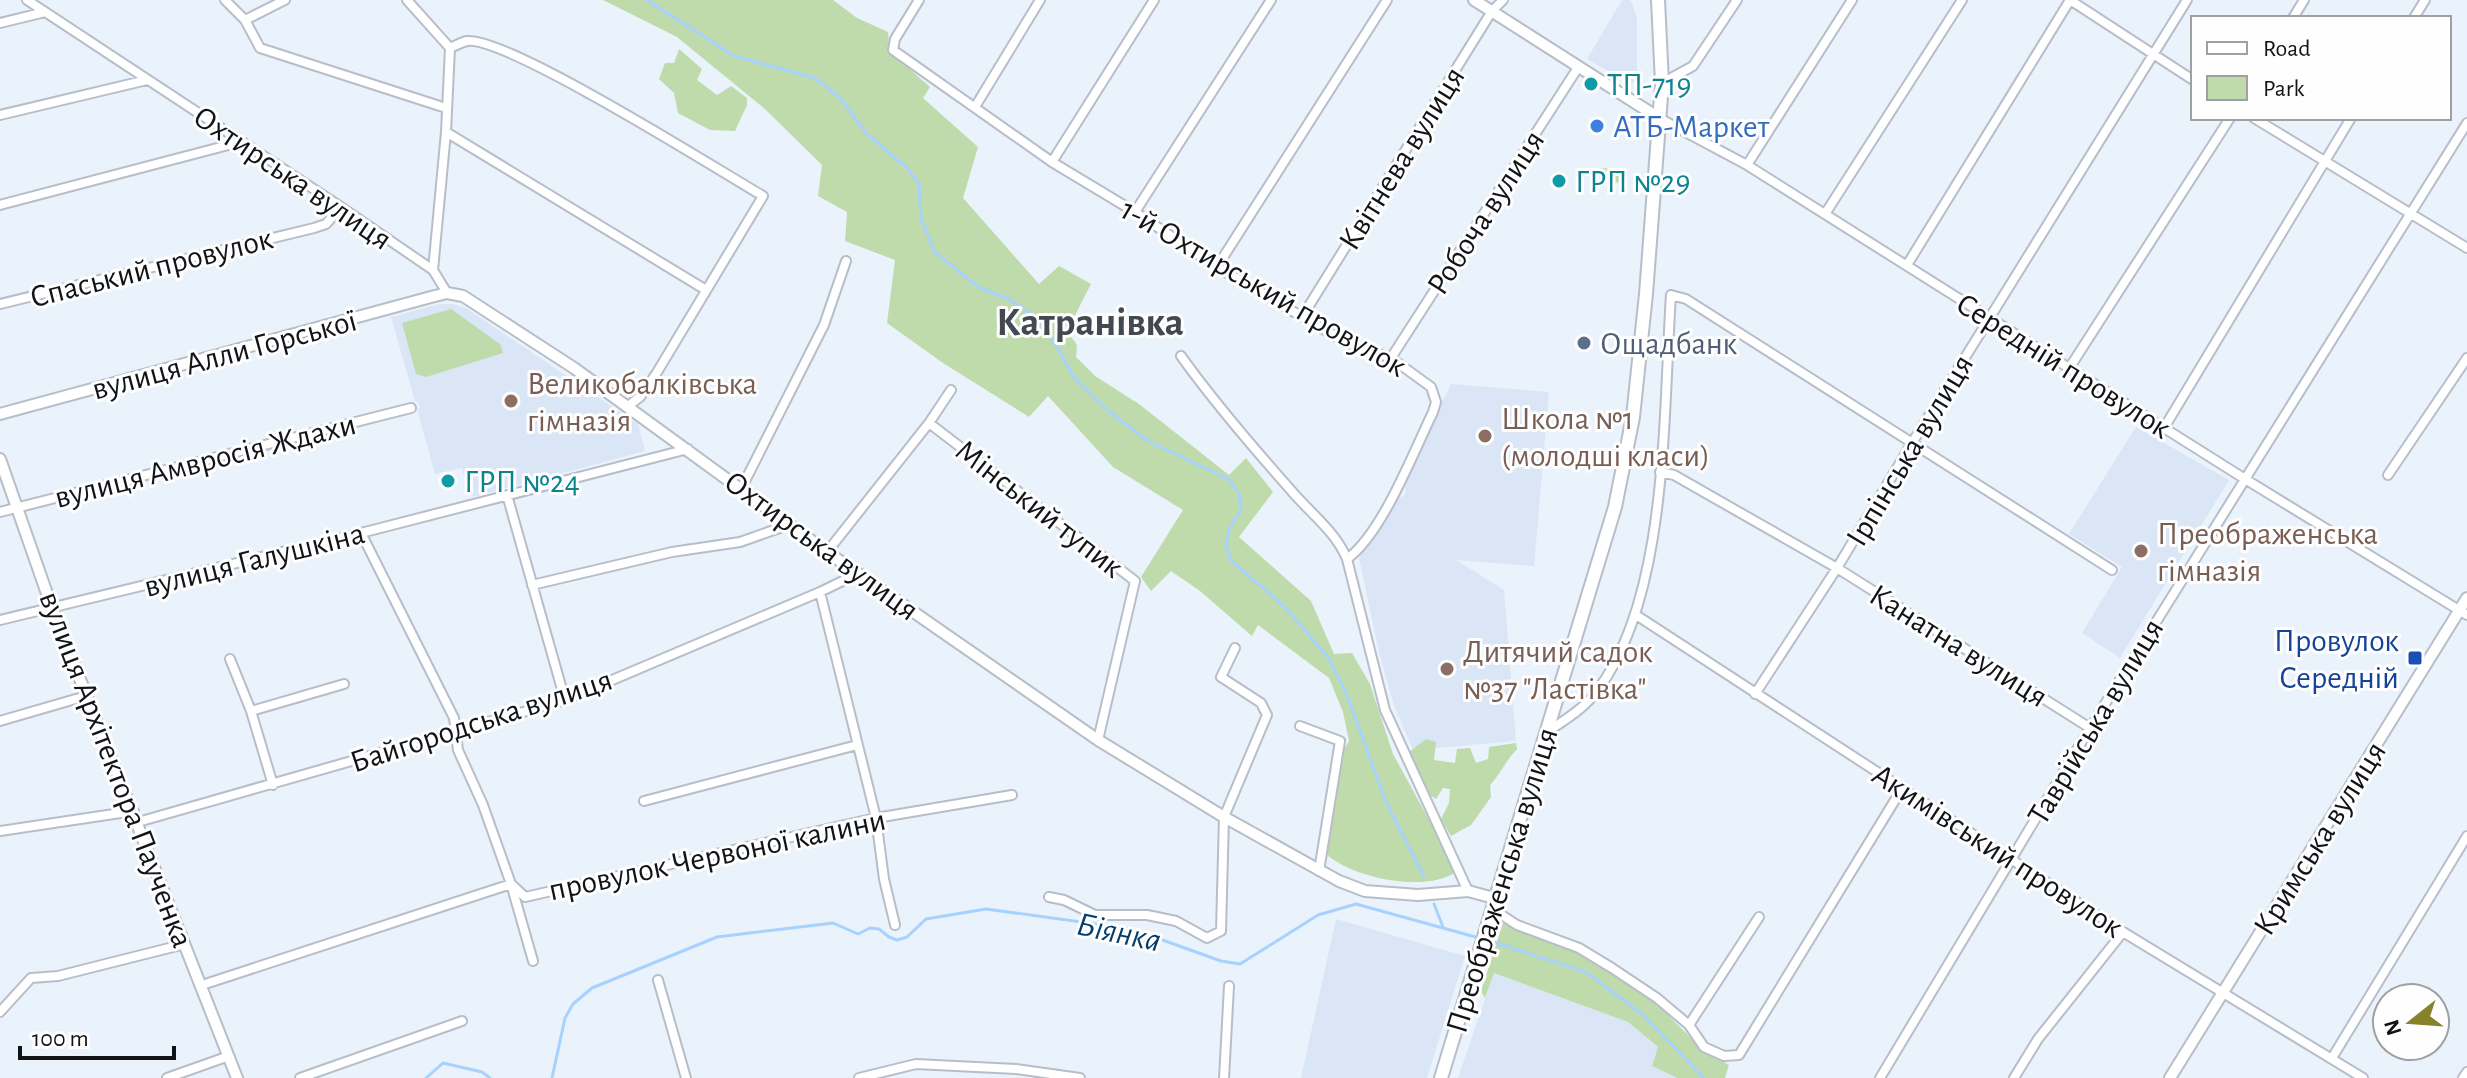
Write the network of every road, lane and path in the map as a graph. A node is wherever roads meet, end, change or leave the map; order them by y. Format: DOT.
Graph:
graph roads {
  1 [pos="27,0"];
  2 [pos="225,0"];
  3 [pos="285,0"];
  4 [pos="407,0"];
  5 [pos="919,0"];
  6 [pos="1040,0"];
  7 [pos="1154,0"];
  8 [pos="1271,0"];
  9 [pos="1387,0"];
  10 [pos="1474,0"];
  11 [pos="1503,0"];
  12 [pos="1658,0"];
  13 [pos="1737,0"];
  14 [pos="1852,0"];
  15 [pos="1962,0"];
  16 [pos="2070,0"];
  17 [pos="2187,0"];
  18 [pos="1492,11"];
  19 [pos="45,12"];
  20 [pos="245,20"];
  21 [pos="0,23"];
  22 [pos="450,48"];
  23 [pos="2153,54"];
  24 [pos="1579,66"];
  25 [pos="2191,79"];
  26 [pos="147,80"];
  27 [pos="1662,83"];
  28 [pos="975,107"];
  29 [pos="446,108"];
  30 [pos="0,115"];
  31 [pos="1659,118"];
  32 [pos="2229,120"];
  33 [pos="2257,120"];
  34 [pos="2350,120"];
  35 [pos="2467,123"];
  36 [pos="446,132"];
  37 [pos="240,142"];
  38 [pos="2324,159"];
  39 [pos="1052,162"];
  40 [pos="1747,165"];
  41 [pos="0,205"];
  42 [pos="341,207"];
  43 [pos="1135,212"];
  44 [pos="2410,212"];
  45 [pos="1825,214"];
  46 [pos="2467,248"];
  47 [pos="846,261"];
  48 [pos="1907,265"];
  49 [pos="1217,267"];
  50 [pos="433,270"];
  51 [pos="706,290"];
  52 [pos="447,293"];
  53 [pos="0,304"];
  54 [pos="1302,317"];
  55 [pos="1989,318"];
  56 [pos="1181,356"];
  57 [pos="1391,358"];
  58 [pos="2467,358"];
  59 [pos="2070,367"];
  60 [pos="951,390"];
  61 [pos="628,406"];
  62 [pos="411,408"];
  63 [pos="0,414"];
  64 [pos="929,423"];
  65 [pos="2164,428"];
  66 [pos="1912,443"];
  67 [pos="688,449"];
  68 [pos="0,459"];
  69 [pos="1660,472"];
  70 [pos="2388,475"];
  71 [pos="2245,479"];
  72 [pos="741,489"];
  73 [pos="507,495"];
  74 [pos="17,508"];
  75 [pos="0,512"];
  76 [pos="791,524"];
  77 [pos="361,533"];
  78 [pos="827,552"];
  79 [pos="1347,559"];
  80 [pos="1837,568"];
  81 [pos="2112,570"];
  82 [pos="859,573"];
  83 [pos="532,585"];
  84 [pos="820,592"];
  85 [pos="2467,598"];
  86 [pos="52,608"];
  87 [pos="2463,613"];
  88 [pos="1636,615"];
  89 [pos="0,620"];
  90 [pos="1235,648"];
  91 [pos="230,659"];
  92 [pos="344,684"];
  93 [pos="1755,694"];
  94 [pos="86,696"];
  95 [pos="565,700"];
  96 [pos="251,711"];
  97 [pos="0,721"];
  98 [pos="1300,726"];
  99 [pos="2090,728"];
  100 [pos="456,732"];
  101 [pos="1546,733"];
  102 [pos="1098,740"];
  103 [pos="857,745"];
  104 [pos="273,785"];
  105 [pos="1903,787"];
  106 [pos="1012,795"];
  107 [pos="644,801"];
  108 [pos="136,817"];
  109 [pos="1224,817"];
  110 [pos="876,818"];
  111 [pos="0,831"];
  112 [pos="2467,836"];
  113 [pos="2012,858"];
  114 [pos="1319,871"];
  115 [pos="511,884"];
  116 [pos="1468,891"];
  117 [pos="1049,897"];
  118 [pos="1491,909"];
  119 [pos="1759,917"];
  120 [pos="895,925"];
  121 [pos="2123,932"];
  122 [pos="185,944"];
  123 [pos="533,961"];
  124 [pos="658,980"];
  125 [pos="202,985"];
  126 [pos="1229,986"];
  127 [pos="2224,993"];
  128 [pos="0,1012"];
  129 [pos="462,1021"];
  130 [pos="1689,1025"];
  131 [pos="229,1056"];
  132 [pos="2332,1058"];
  133 [pos="2467,1072"];
  134 [pos="167,1078"];
  135 [pos="237,1078"];
  136 [pos="300,1078"];
  137 [pos="686,1078"];
  138 [pos="859,1078"];
  139 [pos="1080,1078"];
  140 [pos="1224,1078"];
  141 [pos="1441,1078"];
  142 [pos="1880,1078"];
  143 [pos="2014,1078"];
  144 [pos="2170,1078"];
  145 [pos="2363,1078"];
  146 [pos="2463,1078"];
  1 -- 19 [label="street, Охтирська вулиця"];
  2 -- 20 [label="street"];
  3 -- 20 [label="street"];
  4 -- 22 [label="street"];
  5 -- 28 [label="street, 1-й Охтирський провулок"];
  6 -- 28 [label="street"];
  7 -- 39 [label="street"];
  8 -- 43 [label="street"];
  9 -- 49 [label="street"];
  10 -- 18 [label="street"];
  11 -- 18 [label="street, Квітнева вулиця"];
  12 -- 27 [label="main road, Преображенська вулиця"];
  13 -- 27 [label="street"];
  14 -- 40 [label="street"];
  15 -- 45 [label="street"];
  16 -- 23 [label="street"];
  16 -- 48 [label="street"];
  17 -- 23 [label="street, Ірпінська вулиця"];
  18 -- 24 [label="street"];
  18 -- 54 [label="street, Квітнева вулиця"];
  19 -- 21 [label="street"];
  19 -- 26 [label="street, Охтирська вулиця"];
  20 -- 29 [label="street"];
  22 -- 29 [label="street"];
  22 -- 51 [label="street"];
  23 -- 25 [label="street"];
  23 -- 55 [label="street, Ірпінська вулиця"];
  24 -- 31 [label="street"];
  24 -- 57 [label="street, Робоча вулиця"];
  26 -- 30 [label="street"];
  26 -- 37 [label="street, Охтирська вулиця"];
  27 -- 31 [label="main road, Преображенська вулиця"];
  28 -- 39 [label="street, 1-й Охтирський провулок"];
  29 -- 36 [label="street"];
  31 -- 40 [label="street, Середній провулок"];
  31 -- 101 [label="main road, Преображенська вулиця"];
  32 -- 59 [label="street"];
  33 -- 38 [label="street"];
  34 -- 38 [label="street"];
  35 -- 44 [label="street, Таврійська вулиця"];
  36 -- 50 [label="street"];
  36 -- 51 [label="street"];
  37 -- 41 [label="street"];
  37 -- 42 [label="street, Охтирська вулиця"];
  38 -- 44 [label="street"];
  38 -- 65 [label="street"];
  39 -- 43 [label="street, 1-й Охтирський провулок"];
  40 -- 45 [label="street, Середній провулок"];
  42 -- 50 [label="street, Охтирська вулиця"];
  42 -- 53 [label="street, Спаський провулок"];
  43 -- 49 [label="street, 1-й Охтирський провулок"];
  44 -- 46 [label="street"];
  44 -- 71 [label="street, Таврійська вулиця"];
  45 -- 48 [label="street, Середній провулок"];
  47 -- 72 [label="street"];
  48 -- 55 [label="street, Середній провулок"];
  49 -- 54 [label="street, 1-й Охтирський провулок"];
  50 -- 52 [label="street, Охтирська вулиця"];
  51 -- 61 [label="street"];
  52 -- 61 [label="street, Охтирська вулиця"];
  52 -- 63 [label="street, вулиця Алли Горської"];
  54 -- 57 [label="street, 1-й Охтирський провулок"];
  55 -- 59 [label="street, Середній провулок"];
  55 -- 66 [label="street, Ірпінська вулиця"];
  56 -- 79 [label="street"];
  57 -- 79 [label="street, 1-й Охтирський провулок"];
  58 -- 70 [label="street"];
  59 -- 65 [label="street, Середній провулок"];
  60 -- 64 [label="street"];
  61 -- 67 [label="street, Охтирська вулиця"];
  62 -- 74 [label="street, вулиця Амвросія Ждахи"];
  64 -- 78 [label="street"];
  64 -- 102 [label="street, Мінський тупик"];
  65 -- 71 [label="street, Середній провулок"];
  66 -- 69 [label="street"];
  66 -- 80 [label="street, Ірпінська вулиця"];
  66 -- 81 [label="street"];
  67 -- 72 [label="street, Охтирська вулиця"];
  67 -- 73 [label="street, вулиця Галушкіна"];
  68 -- 74 [label="street, вулиця Архітектора Паученка"];
  69 -- 80 [label="street, Канатна вулиця"];
  69 -- 88 [label="street"];
  71 -- 87 [label="street, Середній провулок"];
  71 -- 99 [label="street, Таврійська вулиця"];
  72 -- 76 [label="street, Охтирська вулиця"];
  73 -- 77 [label="street, вулиця Галушкіна"];
  73 -- 83 [label="street"];
  74 -- 75 [label="street, вулиця Амвросія Ждахи"];
  74 -- 86 [label="street, вулиця Архітектора Паученка"];
  76 -- 78 [label="street, Охтирська вулиця"];
  76 -- 83 [label="street"];
  77 -- 86 [label="street, вулиця Галушкіна"];
  77 -- 100 [label="street"];
  78 -- 82 [label="street, Охтирська вулиця"];
  79 -- 116 [label="street"];
  80 -- 93 [label="street, Ірпінська вулиця"];
  80 -- 99 [label="street, Канатна вулиця"];
  82 -- 84 [label="street, Байгородська вулиця"];
  82 -- 102 [label="street, Охтирська вулиця"];
  83 -- 95 [label="street"];
  84 -- 95 [label="street, Байгородська вулиця"];
  84 -- 103 [label="street"];
  85 -- 87 [label="street, Кримська вулиця"];
  86 -- 89 [label="street, вулиця Галушкіна"];
  86 -- 94 [label="street, вулиця Архітектора Паученка"];
  87 -- 127 [label="street, Кримська вулиця"];
  88 -- 93 [label="street, Акимівський провулок"];
  88 -- 101 [label="street"];
  90 -- 109 [label="street"];
  91 -- 96 [label="street"];
  92 -- 96 [label="street"];
  93 -- 105 [label="street, Акимівський провулок"];
  94 -- 97 [label="street"];
  94 -- 108 [label="street, вулиця Архітектора Паученка"];
  95 -- 100 [label="street, Байгородська вулиця"];
  96 -- 104 [label="street"];
  98 -- 114 [label="street"];
  99 -- 113 [label="street, Таврійська вулиця"];
  100 -- 104 [label="street, Байгородська вулиця"];
  100 -- 115 [label="street"];
  101 -- 118 [label="main road, Преображенська вулиця"];
  102 -- 109 [label="street, Охтирська вулиця"];
  103 -- 107 [label="street"];
  103 -- 110 [label="street"];
  104 -- 108 [label="street, Байгородська вулиця"];
  105 -- 113 [label="street, Акимівський провулок"];
  105 -- 130 [label="street"];
  106 -- 110 [label="street, провулок Червоної калини"];
  108 -- 111 [label="street, Байгородська вулиця"];
  108 -- 122 [label="street, вулиця Архітектора Паученка"];
  109 -- 114 [label="street, Охтирська вулиця"];
  109 -- 117 [label="street"];
  110 -- 115 [label="street, провулок Червоної калини"];
  110 -- 120 [label="street"];
  112 -- 132 [label="street"];
  113 -- 121 [label="street, Акимівський провулок"];
  113 -- 142 [label="street, Таврійська вулиця"];
  114 -- 116 [label="street, Охтирська вулиця"];
  115 -- 123 [label="street"];
  115 -- 125 [label="street, провулок Червоної калини"];
  116 -- 118 [label="street, Охтирська вулиця"];
  118 -- 130 [label="street"];
  118 -- 141 [label="main road, Преображенська вулиця"];
  119 -- 130 [label="street"];
  121 -- 127 [label="street, Акимівський провулок"];
  121 -- 143 [label="street"];
  122 -- 125 [label="street, вулиця Архітектора Паученка"];
  122 -- 128 [label="street"];
  124 -- 137 [label="street"];
  125 -- 131 [label="street, вулиця Архітектора Паученка"];
  126 -- 140 [label="street"];
  127 -- 132 [label="street, Акимівський провулок"];
  127 -- 144 [label="street, Кримська вулиця"];
  129 -- 136 [label="street"];
  131 -- 134 [label="street"];
  131 -- 135 [label="street, вулиця Архітектора Паученка"];
  132 -- 145 [label="street, Акимівський провулок"];
  133 -- 146 [label="street"];
  138 -- 139 [label="street"];
}
